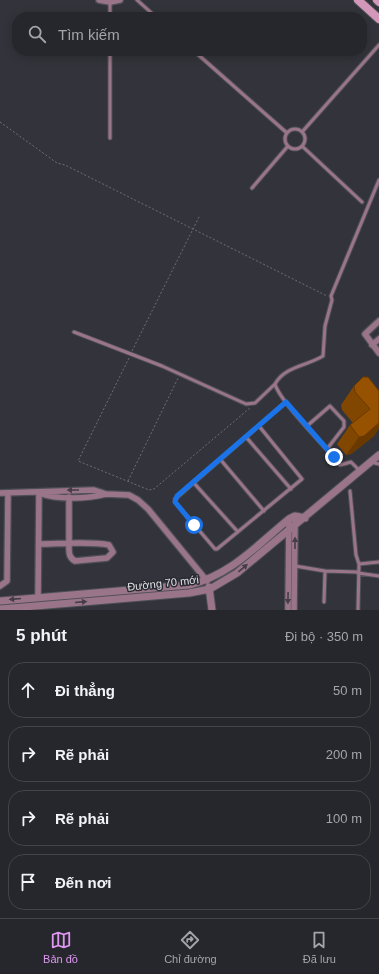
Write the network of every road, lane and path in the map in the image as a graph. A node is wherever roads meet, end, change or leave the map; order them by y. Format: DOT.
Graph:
graph roads {
  1 [pos="99,0"];
  2 [pos="120,0"];
  3 [pos="137,0"];
  4 [pos="358,0"];
  5 [pos="110,2"];
  6 [pos="110,12"];
  7 [pos="150,12"];
  8 [pos="379,19"];
  9 [pos="379,44"];
  10 [pos="110,56"];
  11 [pos="200,56"];
  12 [pos="0,122"];
  13 [pos="302,132"];
  14 [pos="286,133"];
  15 [pos="110,138"];
  16 [pos="288,146"];
  17 [pos="302,146"];
  18 [pos="379,180"];
  19 [pos="252,188"];
  20 [pos="362,202"];
  21 [pos="200,215"];
  22 [pos="193,229"];
  23 [pos="332,300"];
  24 [pos="379,321"];
  25 [pos="74,332"];
  26 [pos="379,339"];
  27 [pos="372,345"];
  28 [pos="379,353"];
  29 [pos="131,354"];
  30 [pos="180,374"];
  31 [pos="275,384"];
  32 [pos="286,402"];
  33 [pos="255,403"];
  34 [pos="259,426"];
  35 [pos="306,426"];
  36 [pos="246,437"];
  37 [pos="328,448"];
  38 [pos="379,456"];
  39 [pos="220,459"];
  40 [pos="371,462"];
  41 [pos="379,464"];
  42 [pos="360,471"];
  43 [pos="128,481"];
  44 [pos="193,482"];
  45 [pos="291,489"];
  46 [pos="350,491"];
  47 [pos="0,493"];
  48 [pos="8,493"];
  49 [pos="39,493"];
  50 [pos="106,494"];
  51 [pos="69,497"];
  52 [pos="264,511"];
  53 [pos="292,518"];
  54 [pos="305,518"];
  55 [pos="295,525"];
  56 [pos="289,531"];
  57 [pos="238,532"];
  58 [pos="39,544"];
  59 [pos="69,544"];
  60 [pos="379,562"];
  61 [pos="359,564"];
  62 [pos="295,566"];
  63 [pos="325,571"];
  64 [pos="358,572"];
  65 [pos="379,576"];
  66 [pos="207,581"];
  67 [pos="0,586"];
  68 [pos="210,590"];
  69 [pos="38,597"];
  70 [pos="0,601"];
  71 [pos="324,602"];
  72 [pos="0,609"];
  73 [pos="212,610"];
  74 [pos="288,610"];
  75 [pos="294,610"];
  76 [pos="358,610"];
  1 -- 5 [label="street"];
  2 -- 5 [label="street"];
  3 -- 7 [label="lane"];
  4 -- 8 [label="main road"];
  5 -- 6 [label="lane"];
  9 -- 13 [label="lane"];
  10 -- 15 [label="lane"];
  11 -- 14 [label="lane"];
  12 -- 22 [label="path"];
  13 -- 14 [label="lane"];
  13 -- 17 [label="lane"];
  14 -- 16 [label="lane"];
  16 -- 17 [label="lane"];
  16 -- 19 [label="lane"];
  17 -- 20 [label="lane"];
  18 -- 23 [label="lane"];
  21 -- 22 [label="path"];
  22 -- 23 [label="path"];
  22 -- 29 [label="path"];
  23 -- 31 [label="lane"];
  24 -- 27 [label="street"];
  25 -- 29 [label="lane"];
  26 -- 27 [label="street"];
  27 -- 28 [label="street"];
  29 -- 30 [label="lane"];
  29 -- 43 [label="path"];
  30 -- 33 [label="lane"];
  30 -- 43 [label="path"];
  31 -- 32 [label="lane"];
  31 -- 33 [label="lane"];
  32 -- 34 [label="lane"];
  32 -- 35 [label="lane"];
  33 -- 43 [label="path"];
  34 -- 36 [label="lane"];
  34 -- 45 [label="lane"];
  35 -- 37 [label="lane"];
  35 -- 37 [label="lane"];
  36 -- 39 [label="lane"];
  36 -- 45 [label="lane"];
  37 -- 42 [label="lane"];
  38 -- 40 [label="street, Đường 70 mới"];
  39 -- 44 [label="lane"];
  39 -- 52 [label="lane"];
  40 -- 41 [label="lane"];
  40 -- 42 [label="street, Đường 70 mới"];
  42 -- 54 [label="street, Đường 70 mới"];
  44 -- 57 [label="lane"];
  44 -- 57 [label="lane"];
  45 -- 52 [label="lane"];
  46 -- 61 [label="lane"];
  47 -- 48 [label="street"];
  48 -- 49 [label="street"];
  48 -- 67 [label="street"];
  50 -- 49 [label="street, one-way"];
  49 -- 51 [label="street"];
  49 -- 58 [label="street"];
  50 -- 51 [label="street"];
  50 -- 66 [label="street"];
  51 -- 59 [label="street"];
  52 -- 57 [label="lane"];
  53 -- 54 [label="street"];
  53 -- 55 [label="street"];
  53 -- 56 [label="street"];
  53 -- 66 [label="street, Đường 70 mới"];
  54 -- 55 [label="street, Đường 70 mới"];
  55 -- 56 [label="street, Đường 70 mới"];
  62 -- 55 [label="street, one-way"];
  68 -- 56 [label="street, Đường 70 mới, one-way"];
  56 -- 74 [label="street, one-way"];
  58 -- 59 [label="street"];
  58 -- 69 [label="street"];
  59 -- 59 [label="street"];
  60 -- 61 [label="lane"];
  61 -- 64 [label="lane"];
  62 -- 63 [label="lane"];
  62 -- 75 [label="street"];
  63 -- 64 [label="lane"];
  63 -- 71 [label="lane"];
  64 -- 65 [label="lane"];
  64 -- 76 [label="lane"];
  66 -- 68 [label="street"];
  66 -- 69 [label="street, Đường 70 mới"];
  72 -- 68 [label="street, Đường 70 mới, one-way"];
  68 -- 73 [label="street"];
  69 -- 70 [label="street, Đường 70 mới, one-way"];
}
